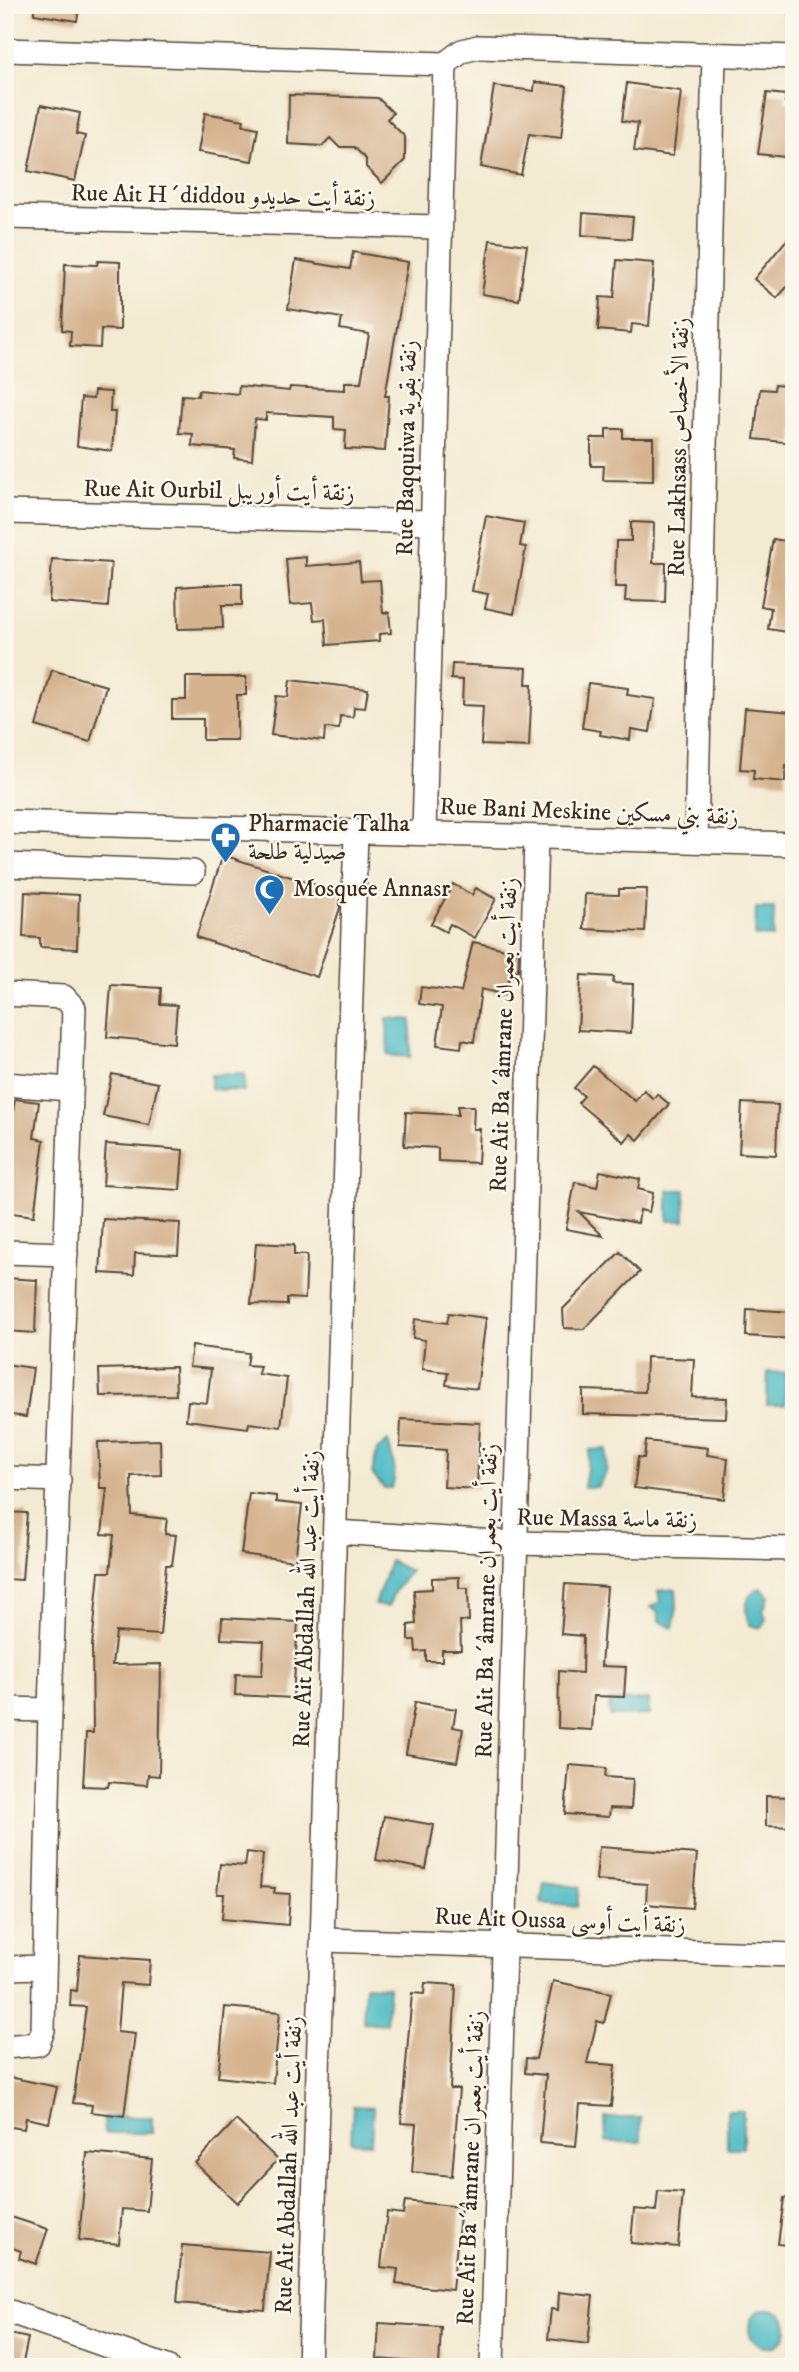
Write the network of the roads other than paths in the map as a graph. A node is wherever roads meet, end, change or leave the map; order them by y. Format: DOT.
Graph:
graph roads {
  1 [pos="5,50"];
  2 [pos="714,54"];
  3 [pos="794,57"];
  4 [pos="445,64"];
  5 [pos="5,217"];
  6 [pos="439,227"];
  7 [pos="5,512"];
  8 [pos="432,522"];
  9 [pos="5,822"];
  10 [pos="356,832"];
  11 [pos="424,833"];
  12 [pos="536,838"];
  13 [pos="696,841"];
  14 [pos="794,844"];
  15 [pos="5,865"];
  16 [pos="193,872"];
  17 [pos="5,994"];
  18 [pos="5,1084"];
  19 [pos="69,1089"];
  20 [pos="5,1252"];
  21 [pos="66,1254"];
  22 [pos="5,1478"];
  23 [pos="59,1480"];
  24 [pos="335,1532"];
  25 [pos="514,1543"];
  26 [pos="794,1549"];
  27 [pos="5,1709"];
  28 [pos="50,1710"];
  29 [pos="324,1940"];
  30 [pos="505,1945"];
  31 [pos="794,1955"];
  32 [pos="5,1968"];
  33 [pos="44,1968"];
  34 [pos="5,2048"];
  35 [pos="5,2309"];
  36 [pos="143,2362"];
  37 [pos="167,2367"];
  38 [pos="309,2367"];
  39 [pos="492,2367"];
  1 -- 4 [label="street"];
  2 -- 3 [label="street"];
  2 -- 4 [label="street"];
  2 -- 13 [label="street, Rue Lakhsass زنقة الأخصاص"];
  4 -- 6 [label="street, Rue Baqquiwa زنقة بقوية"];
  5 -- 6 [label="street, Rue Ait H´diddou زنقة أيت حديدو"];
  6 -- 8 [label="street, Rue Baqquiwa زنقة بقوية"];
  7 -- 8 [label="street, Rue Ait Ourbil زنقة أيت أوريبل"];
  8 -- 11 [label="street, Rue Baqquiwa زنقة بقوية"];
  9 -- 10 [label="street, Rue Bani Meskine زنقة بني مسكين"];
  10 -- 11 [label="street, Rue Bani Meskine زنقة بني مسكين"];
  10 -- 24 [label="street, Rue Ait Abdallah زنقة أيت عبد الله"];
  11 -- 12 [label="street, Rue Bani Meskine زنقة بني مسكين"];
  12 -- 13 [label="street, Rue Bani Meskine زنقة بني مسكين"];
  12 -- 25 [label="street, Rue Ait Ba´âmrane زنقة أيت بعمران"];
  13 -- 14 [label="street, Rue Bani Meskine زنقة بني مسكين"];
  15 -- 16 [label="street"];
  17 -- 19 [label="street"];
  18 -- 19 [label="street"];
  19 -- 21 [label="street"];
  20 -- 21 [label="street"];
  21 -- 23 [label="street"];
  22 -- 23 [label="street"];
  23 -- 28 [label="street"];
  24 -- 25 [label="street, Rue Massa زنقة ماسة"];
  24 -- 29 [label="street, Rue Ait Abdallah زنقة أيت عبد الله"];
  25 -- 26 [label="street, Rue Massa زنقة ماسة"];
  25 -- 30 [label="street, Rue Ait Ba´âmrane زنقة أيت بعمران"];
  27 -- 28 [label="street"];
  28 -- 33 [label="street"];
  29 -- 30 [label="street, Rue Ait Oussa زنقة أيت أوسى"];
  29 -- 38 [label="street, Rue Ait Abdallah زنقة أيت عبد الله"];
  30 -- 31 [label="street, Rue Ait Oussa زنقة أيت أوسى"];
  30 -- 39 [label="street, Rue Ait Ba´âmrane زنقة أيت بعمران"];
  32 -- 33 [label="street"];
  33 -- 34 [label="street"];
  35 -- 36 [label="street"];
  36 -- 37 [label="street"];
}
